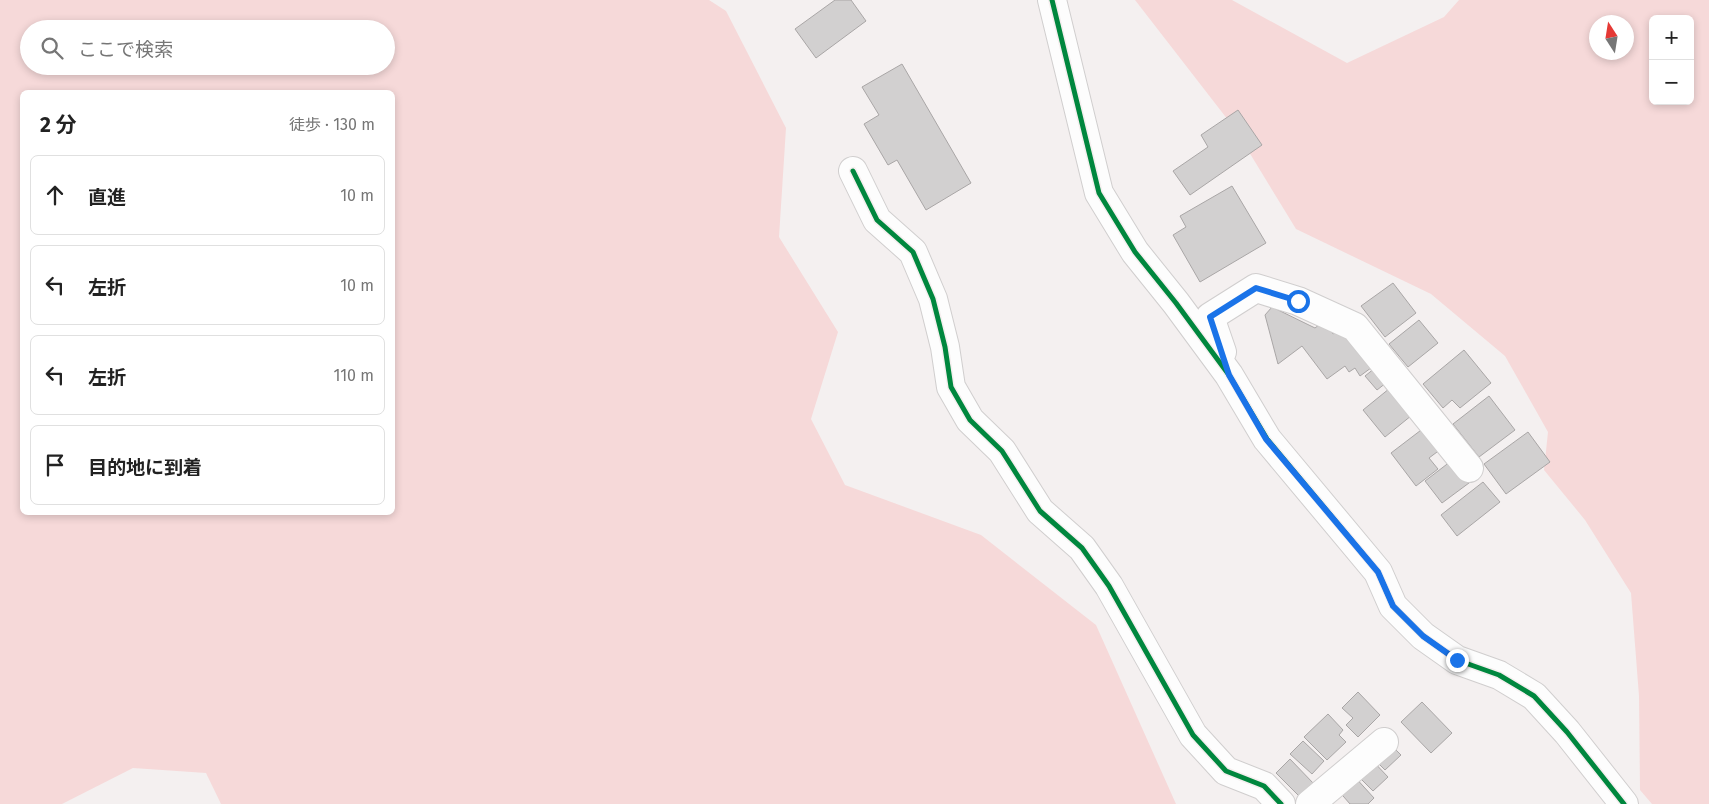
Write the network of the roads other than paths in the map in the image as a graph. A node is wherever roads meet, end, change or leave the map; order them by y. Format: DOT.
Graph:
graph roads {
  1 [pos="1052,0"];
  2 [pos="853,171"];
  3 [pos="1229,375"];
  4 [pos="1469,468"];
  5 [pos="1384,742"];
  6 [pos="1281,804"];
  7 [pos="1310,804"];
  8 [pos="1624,804"];
  1 -- 3 [label="street"];
  2 -- 6 [label="street"];
  3 -- 4 [label="street"];
  3 -- 8 [label="street"];
  5 -- 7 [label="street"];
}
